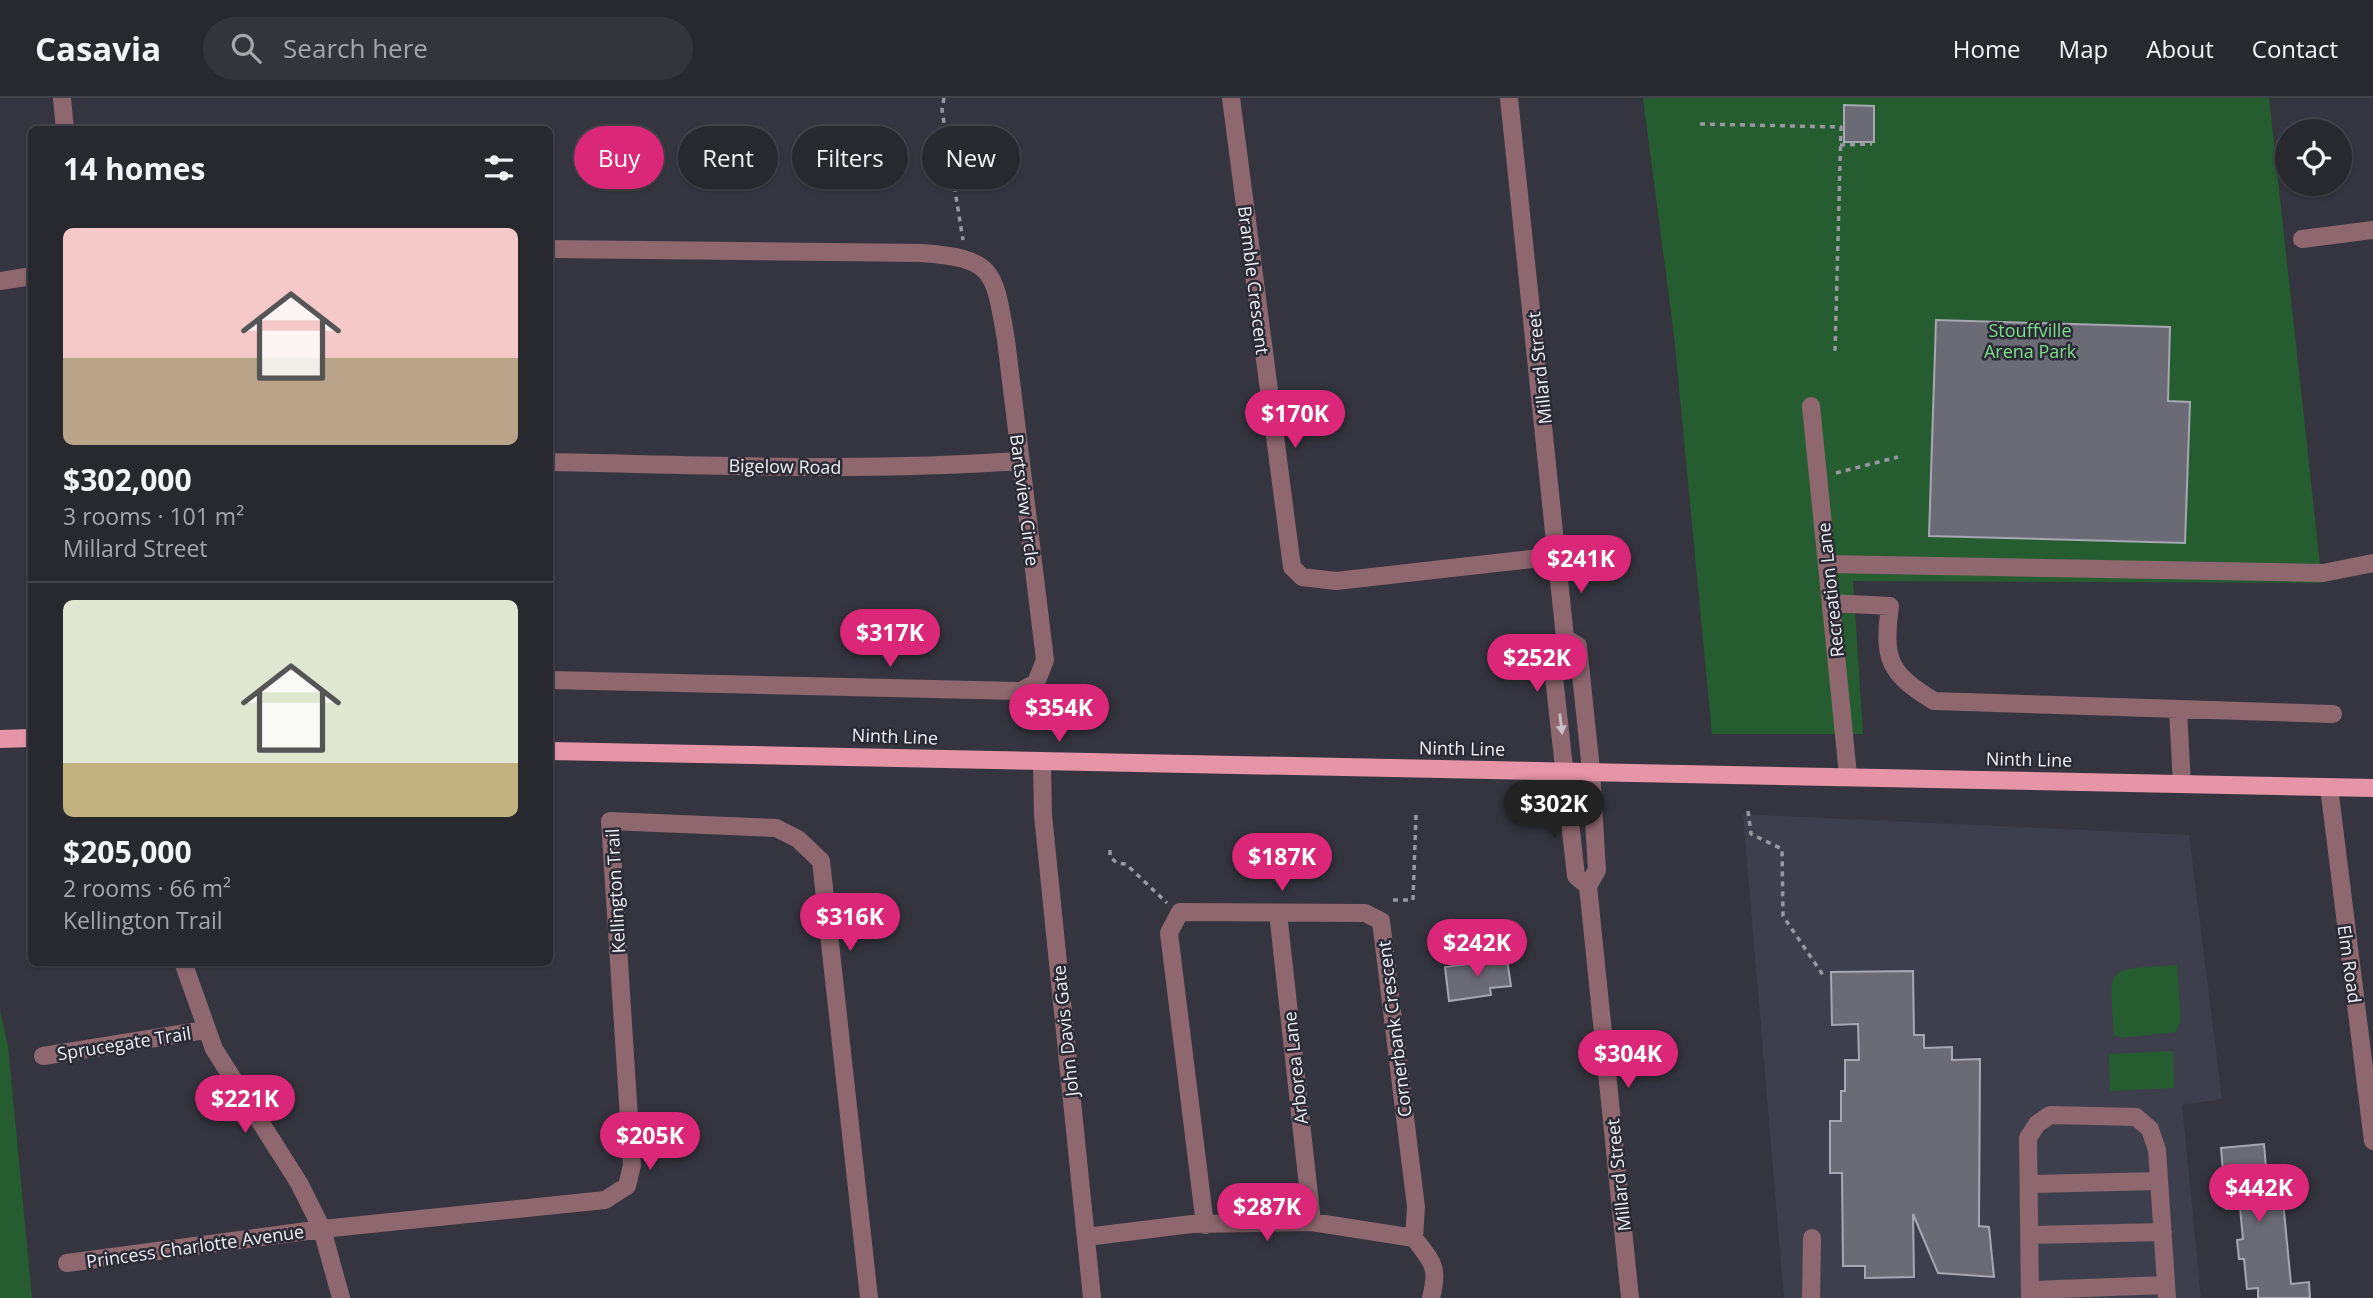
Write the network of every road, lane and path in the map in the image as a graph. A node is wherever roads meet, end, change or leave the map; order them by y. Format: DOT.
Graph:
graph roads {
  1 [pos="62,98"];
  2 [pos="944,98"];
  3 [pos="1231,98"];
  4 [pos="1508,98"];
  5 [pos="1699,124"];
  6 [pos="65,126"];
  7 [pos="1872,144"];
  8 [pos="1840,145"];
  9 [pos="2373,230"];
  10 [pos="2302,239"];
  11 [pos="553,249"];
  12 [pos="960,256"];
  13 [pos="28,277"];
  14 [pos="0,281"];
  15 [pos="1835,352"];
  16 [pos="1811,406"];
  17 [pos="1898,457"];
  18 [pos="1020,461"];
  19 [pos="553,462"];
  20 [pos="1818,477"];
  21 [pos="1558,556"];
  22 [pos="1828,564"];
  23 [pos="2367,564"];
  24 [pos="1831,603"];
  25 [pos="1565,638"];
  26 [pos="553,680"];
  27 [pos="2178,710"];
  28 [pos="2333,714"];
  29 [pos="28,738"];
  30 [pos="0,739"];
  31 [pos="553,751"];
  32 [pos="1042,763"];
  33 [pos="1591,770"];
  34 [pos="1567,771"];
  35 [pos="1848,775"];
  36 [pos="2182,784"];
  37 [pos="2329,787"];
  38 [pos="2373,788"];
  39 [pos="1748,811"];
  40 [pos="1416,815"];
  41 [pos="1110,850"];
  42 [pos="1588,886"];
  43 [pos="1393,900"];
  44 [pos="1180,912"];
  45 [pos="1278,913"];
  46 [pos="184,966"];
  47 [pos="1825,978"];
  48 [pos="205,1030"];
  49 [pos="43,1056"];
  50 [pos="2370,1084"];
  51 [pos="2373,1141"];
  52 [pos="2159,1181"];
  53 [pos="2029,1184"];
  54 [pos="1312,1222"];
  55 [pos="1205,1225"];
  56 [pos="322,1229"];
  57 [pos="2162,1232"];
  58 [pos="2030,1235"];
  59 [pos="1086,1237"];
  60 [pos="1414,1238"];
  61 [pos="1812,1238"];
  62 [pos="68,1263"];
  63 [pos="2166,1292"];
  64 [pos="2030,1294"];
  65 [pos="341,1298"];
  66 [pos="869,1298"];
  67 [pos="1092,1298"];
  68 [pos="1432,1298"];
  69 [pos="1630,1298"];
  70 [pos="1811,1298"];
  1 -- 6 [label="street"];
  2 -- 12 [label="path"];
  3 -- 21 [label="street, Bramble Crescent"];
  4 -- 21 [label="street, Millard Street"];
  5 -- 8 [label="path"];
  7 -- 8 [label="path"];
  8 -- 15 [label="path"];
  9 -- 10 [label="street"];
  11 -- 12 [label="street"];
  12 -- 18 [label="street, Bartsview Circle"];
  13 -- 14 [label="street"];
  16 -- 20 [label="street, Recreation Lane"];
  17 -- 20 [label="path"];
  18 -- 19 [label="street, Bigelow Road"];
  18 -- 26 [label="street, Bartsview Circle"];
  20 -- 22 [label="street, Recreation Lane"];
  21 -- 25 [label="street, Millard Street"];
  22 -- 23 [label="street"];
  22 -- 24 [label="street, Recreation Lane"];
  24 -- 27 [label="street"];
  24 -- 35 [label="street, Recreation Lane"];
  25 -- 33 [label="street, Millard Street"];
  25 -- 34 [label="street, Millard Street, one-way"];
  27 -- 28 [label="street"];
  27 -- 36 [label="street"];
  29 -- 30 [label="main road"];
  31 -- 32 [label="main road, Ninth Line"];
  32 -- 34 [label="main road, Ninth Line"];
  32 -- 59 [label="street, John Davis Gate"];
  33 -- 34 [label="main road, Ninth Line"];
  33 -- 35 [label="main road, Ninth Line"];
  33 -- 42 [label="street, Millard Street"];
  34 -- 42 [label="street, Millard Street"];
  35 -- 36 [label="main road, Ninth Line"];
  36 -- 37 [label="main road, Ninth Line"];
  37 -- 38 [label="main road, Ninth Line"];
  37 -- 50 [label="street, Elm Road"];
  39 -- 47 [label="path"];
  40 -- 43 [label="path"];
  41 -- 44 [label="path"];
  42 -- 69 [label="street, Millard Street"];
  44 -- 45 [label="street, Cornerbank Crescent"];
  44 -- 55 [label="street"];
  45 -- 54 [label="street, Arborea Lane"];
  45 -- 60 [label="street, Cornerbank Crescent"];
  46 -- 48 [label="street"];
  48 -- 49 [label="street, Sprucegate Trail"];
  48 -- 56 [label="street"];
  50 -- 51 [label="street, Elm Road"];
  52 -- 53 [label="street"];
  52 -- 53 [label="street"];
  52 -- 57 [label="street"];
  53 -- 58 [label="street"];
  54 -- 55 [label="street"];
  54 -- 60 [label="street"];
  55 -- 59 [label="street"];
  56 -- 62 [label="street, Princess Charlotte Avenue"];
  56 -- 65 [label="street"];
  56 -- 66 [label="street, Kellington Trail"];
  57 -- 58 [label="street"];
  57 -- 63 [label="street"];
  58 -- 64 [label="street"];
  59 -- 67 [label="street, John Davis Gate"];
  60 -- 68 [label="street"];
  61 -- 70 [label="street"];
  63 -- 64 [label="street"];
}
